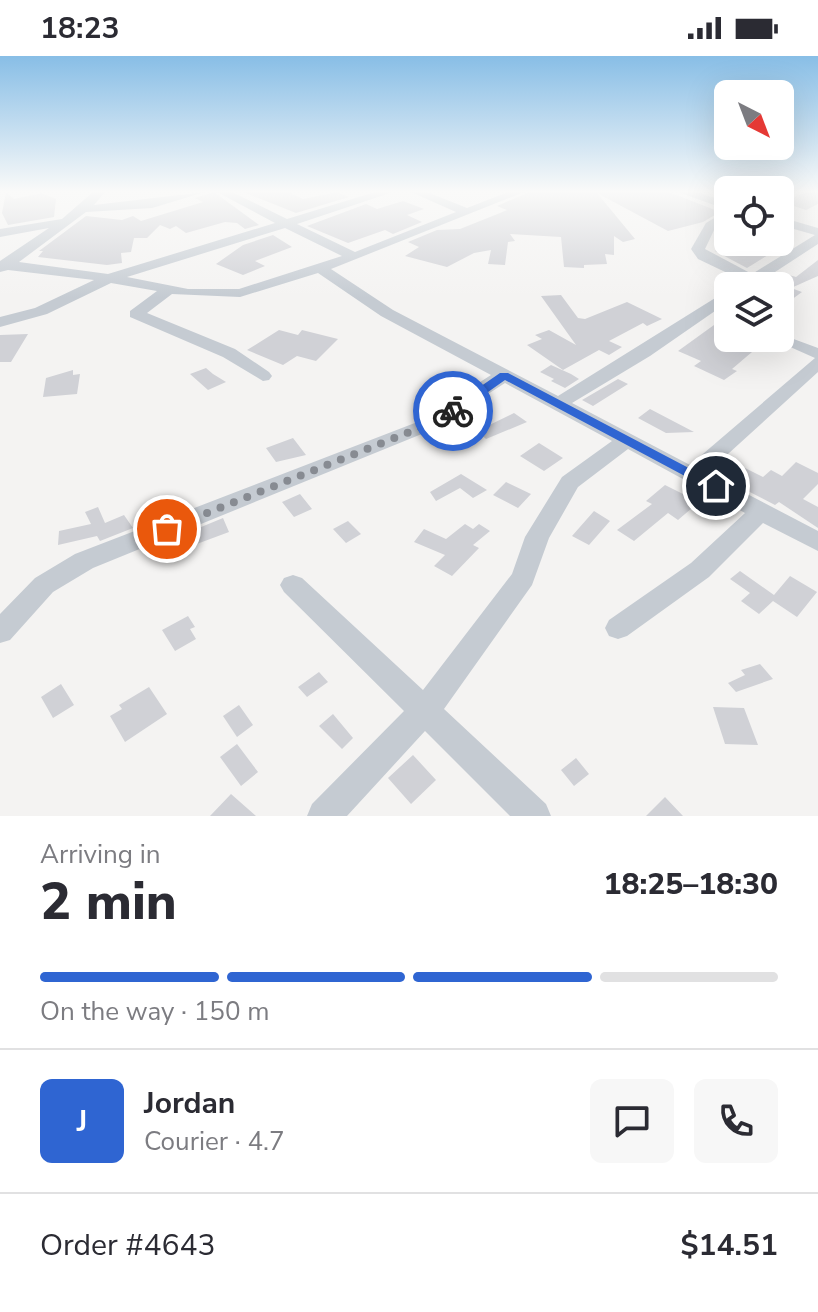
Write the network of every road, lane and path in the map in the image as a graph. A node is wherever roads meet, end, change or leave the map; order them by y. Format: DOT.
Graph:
graph roads {
  1 [pos="30,227"];
  2 [pos="56,227"];
  3 [pos="279,227"];
  4 [pos="292,227"];
  5 [pos="428,227"];
  6 [pos="709,227"];
  7 [pos="798,227"];
  8 [pos="0,233"];
  9 [pos="818,235"];
  10 [pos="354,257"];
  11 [pos="2,266"];
  12 [pos="322,269"];
  13 [pos="730,272"];
  14 [pos="764,272"];
  15 [pos="109,278"];
  16 [pos="168,290"];
  17 [pos="714,304"];
  18 [pos="706,309"];
  19 [pos="0,310"];
  20 [pos="41,311"];
  21 [pos="714,312"];
  22 [pos="0,322"];
  23 [pos="794,344"];
  24 [pos="818,354"];
  25 [pos="818,363"];
  26 [pos="504,375"];
  27 [pos="263,376"];
  28 [pos="559,403"];
  29 [pos="627,440"];
  30 [pos="693,474"];
  31 [pos="762,511"];
  32 [pos="818,542"];
  33 [pos="293,585"];
  34 [pos="618,628"];
  35 [pos="0,632"];
  36 [pos="426,709"];
  37 [pos="324,816"];
  38 [pos="534,816"];
  1 -- 8 [label="street"];
  2 -- 11 [label="street"];
  3 -- 15 [label="street"];
  4 -- 10 [label="street"];
  5 -- 10 [label="street"];
  6 -- 13 [label="street"];
  7 -- 9 [label="street"];
  9 -- 14 [label="street"];
  10 -- 12 [label="street"];
  11 -- 15 [label="street"];
  12 -- 16 [label="street"];
  12 -- 26 [label="street"];
  15 -- 16 [label="street"];
  15 -- 20 [label="street"];
  16 -- 27 [label="street"];
  17 -- 18 [label="street"];
  18 -- 21 [label="street"];
  18 -- 28 [label="street"];
  19 -- 20 [label="street"];
  20 -- 22 [label="street"];
  23 -- 24 [label="street"];
  25 -- 30 [label="street"];
  26 -- 28 [label="street"];
  26 -- 35 [label="street"];
  28 -- 29 [label="street"];
  29 -- 30 [label="street"];
  29 -- 36 [label="street"];
  30 -- 31 [label="street"];
  31 -- 32 [label="street"];
  31 -- 34 [label="street"];
  33 -- 36 [label="street"];
  36 -- 37 [label="street"];
  36 -- 38 [label="street"];
}
